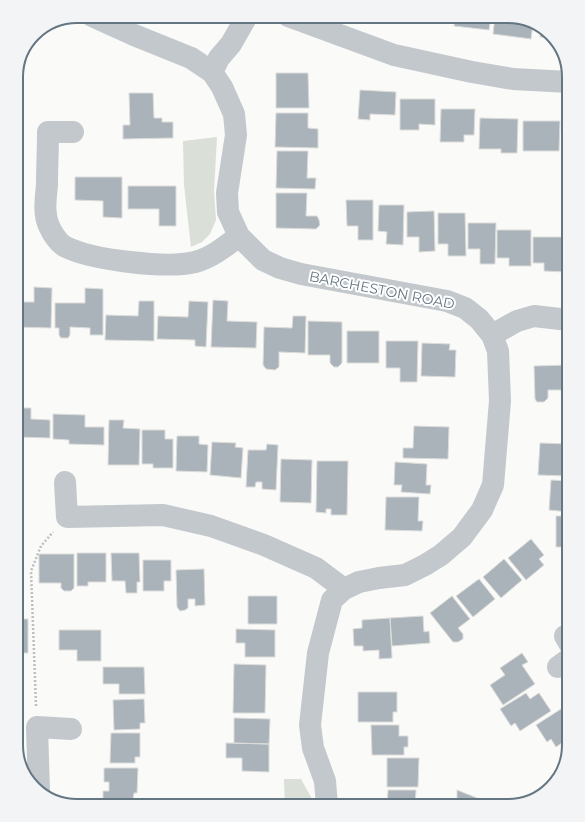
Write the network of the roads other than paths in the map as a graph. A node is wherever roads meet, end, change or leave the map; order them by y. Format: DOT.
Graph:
graph roads {
  1 [pos="107,23"];
  2 [pos="242,23"];
  3 [pos="307,23"];
  4 [pos="212,72"];
  5 [pos="562,82"];
  6 [pos="73,132"];
  7 [pos="239,236"];
  8 [pos="562,319"];
  9 [pos="492,335"];
  10 [pos="65,482"];
  11 [pos="344,589"];
  12 [pos="71,729"];
  13 [pos="39,783"];
  14 [pos="326,799"];
  1 -- 4 [label="street, BARCHESTON ROAD"];
  2 -- 4 [label="street"];
  3 -- 5 [label="street"];
  4 -- 7 [label="street, BARCHESTON ROAD"];
  6 -- 7 [label="street"];
  7 -- 9 [label="street, BARCHESTON ROAD"];
  8 -- 9 [label="street"];
  9 -- 11 [label="street, BARCHESTON ROAD"];
  10 -- 11 [label="street"];
  11 -- 14 [label="street, BARCHESTON ROAD"];
  12 -- 13 [label="street"];
}
